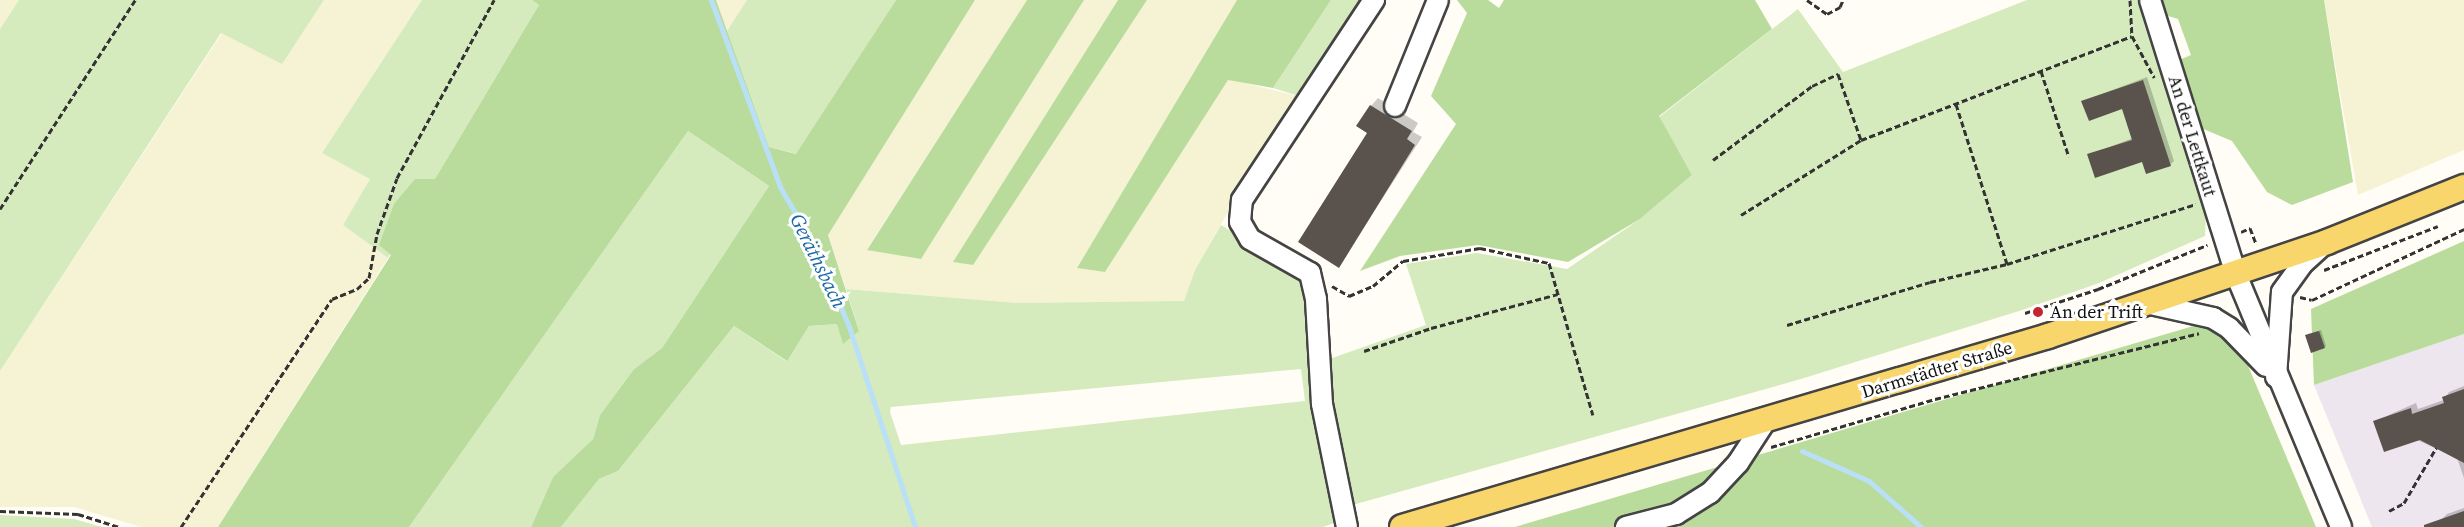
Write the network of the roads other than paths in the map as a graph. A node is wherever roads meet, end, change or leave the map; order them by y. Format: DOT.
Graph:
graph roads {
  1 [pos="1374,0"];
  2 [pos="1438,0"];
  3 [pos="2150,0"];
  4 [pos="1395,106"];
  5 [pos="2464,188"];
  6 [pos="2327,242"];
  7 [pos="2235,272"];
  8 [pos="2146,303"];
  9 [pos="2276,377"];
  10 [pos="1764,423"];
  11 [pos="1420,525"];
  12 [pos="1347,527"];
  13 [pos="1626,527"];
  14 [pos="2342,527"];
  1 -- 12 [label="street"];
  2 -- 4 [label="street"];
  3 -- 7 [label="street, An der Lettkaut"];
  5 -- 6 [label="main road, Darmstädter Straße"];
  6 -- 7 [label="main road, Darmstädter Straße"];
  6 -- 9 [label="street"];
  7 -- 8 [label="main road, Darmstädter Straße"];
  7 -- 9 [label="street"];
  8 -- 9 [label="street"];
  8 -- 10 [label="main road, Darmstädter Straße"];
  9 -- 14 [label="street"];
  10 -- 11 [label="main road, Darmstädter Straße"];
  10 -- 13 [label="street"];
}
